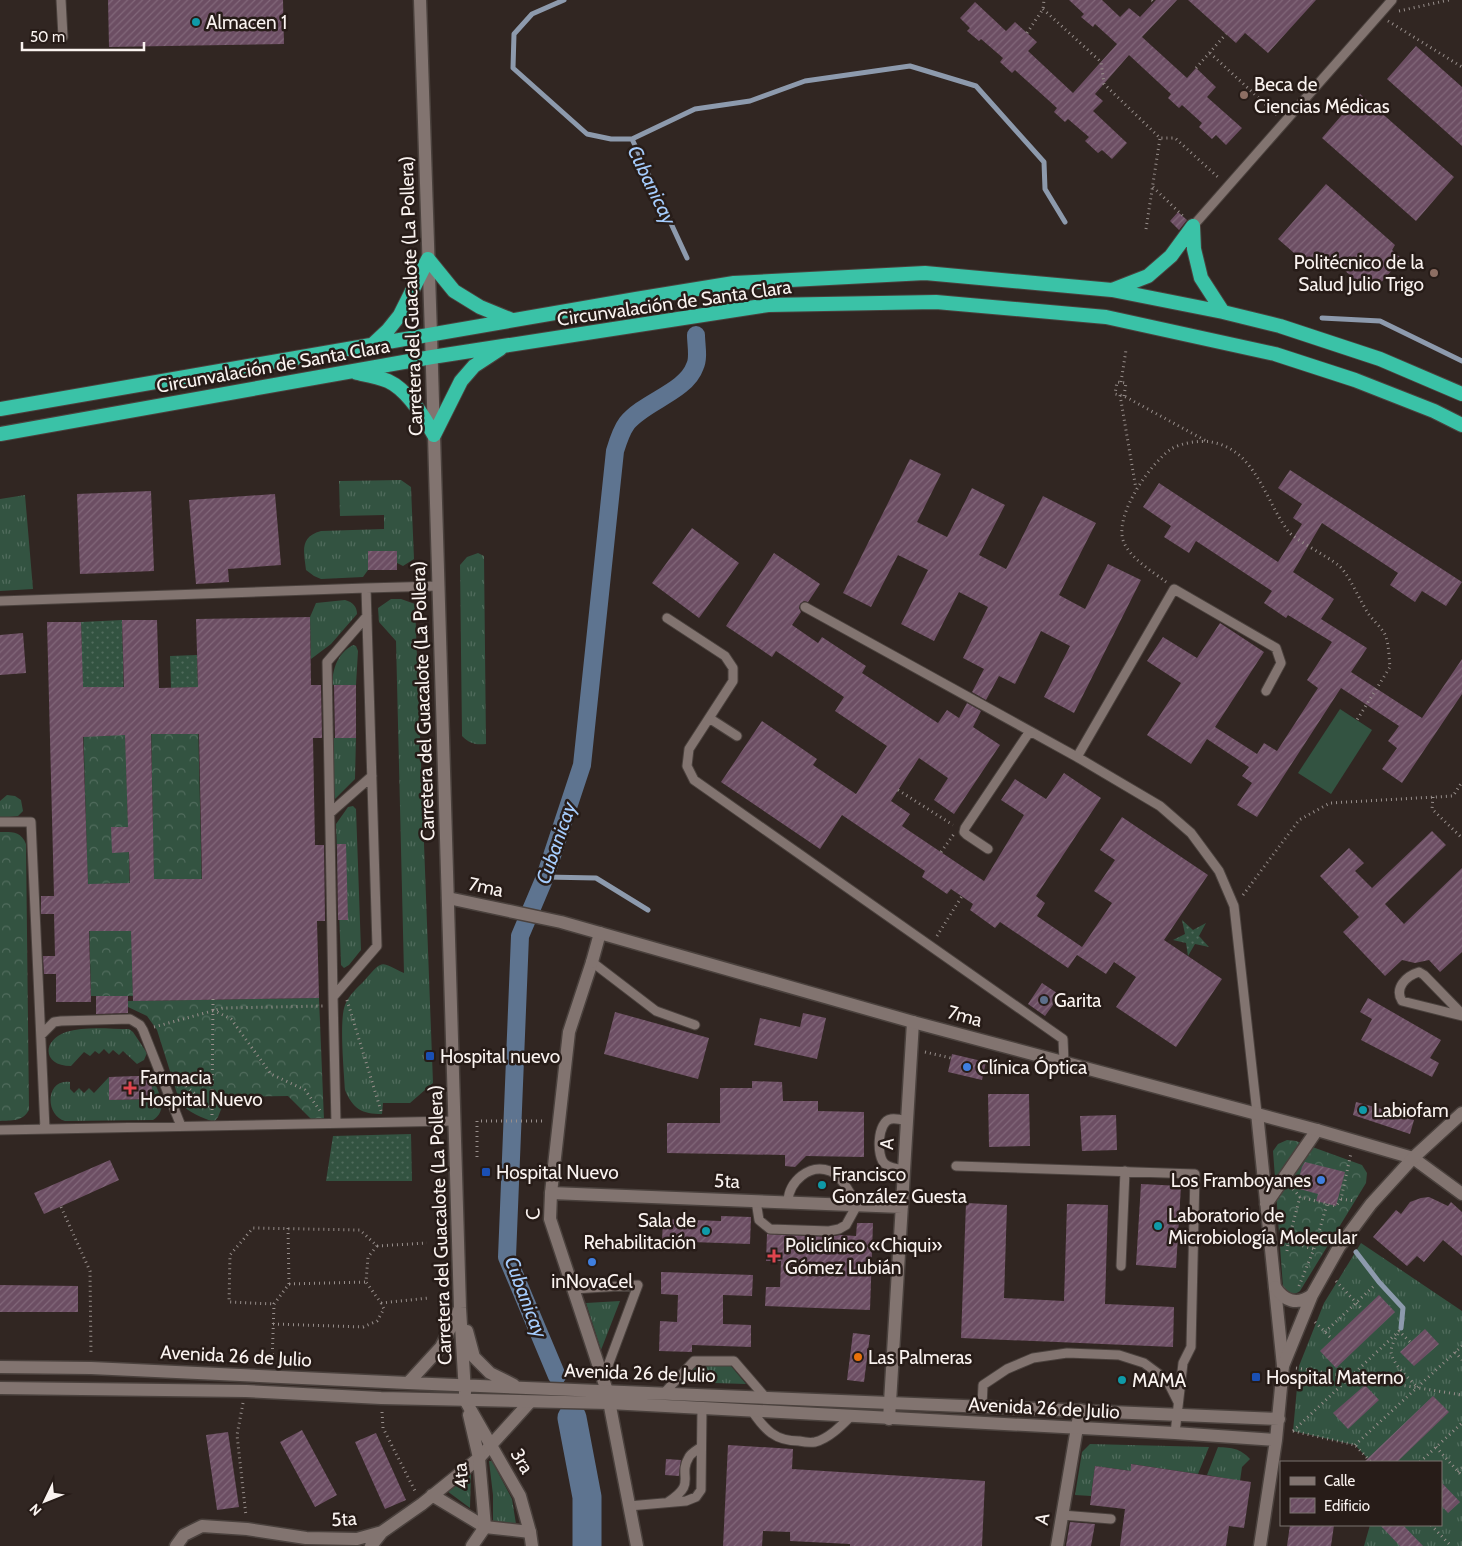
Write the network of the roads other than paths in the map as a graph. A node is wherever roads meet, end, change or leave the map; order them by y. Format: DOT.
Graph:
graph roads {
  1 [pos="61,0"];
  2 [pos="420,0"];
  3 [pos="1392,0"];
  4 [pos="63,37"];
  5 [pos="1193,226"];
  6 [pos="428,258"];
  7 [pos="1112,290"];
  8 [pos="1223,312"];
  9 [pos="513,320"];
  10 [pos="431,335"];
  11 [pos="371,345"];
  12 [pos="506,345"];
  13 [pos="432,357"];
  14 [pos="353,372"];
  15 [pos="1462,394"];
  16 [pos="0,409"];
  17 [pos="1462,425"];
  18 [pos="0,434"];
  19 [pos="434,435"];
  20 [pos="438,586"];
  21 [pos="366,588"];
  22 [pos="0,601"];
  23 [pos="804,607"];
  24 [pos="367,616"];
  25 [pos="667,618"];
  26 [pos="1266,691"];
  27 [pos="709,718"];
  28 [pos="1030,731"];
  29 [pos="738,736"];
  30 [pos="1077,757"];
  31 [pos="372,776"];
  32 [pos="330,813"];
  33 [pos="0,822"];
  34 [pos="988,849"];
  35 [pos="448,898"];
  36 [pos="600,933"];
  37 [pos="592,962"];
  38 [pos="333,1002"];
  39 [pos="1462,1015"];
  40 [pos="913,1022"];
  41 [pos="695,1025"];
  42 [pos="40,1035"];
  43 [pos="1064,1062"];
  44 [pos="1257,1113"];
  45 [pos="1462,1113"];
  46 [pos="455,1121"];
  47 [pos="907,1121"];
  48 [pos="336,1123"];
  49 [pos="181,1126"];
  50 [pos="45,1129"];
  51 [pos="0,1130"];
  52 [pos="1317,1130"];
  53 [pos="1413,1158"];
  54 [pos="956,1166"];
  55 [pos="904,1170"];
  56 [pos="1125,1171"];
  57 [pos="551,1193"];
  58 [pos="1462,1194"];
  59 [pos="756,1201"];
  60 [pos="788,1202"];
  61 [pos="1266,1204"];
  62 [pos="857,1205"];
  63 [pos="902,1207"];
  64 [pos="1121,1266"];
  65 [pos="1275,1287"];
  66 [pos="573,1289"];
  67 [pos="1312,1296"];
  68 [pos="460,1308"];
  69 [pos="1283,1366"];
  70 [pos="0,1367"];
  71 [pos="408,1383"];
  72 [pos="464,1385"];
  73 [pos="519,1387"];
  74 [pos="0,1388"];
  75 [pos="606,1391"];
  76 [pos="665,1392"];
  77 [pos="591,1396"];
  78 [pos="766,1398"];
  79 [pos="465,1400"];
  80 [pos="530,1402"];
  81 [pos="890,1402"];
  82 [pos="982,1406"];
  83 [pos="702,1408"];
  84 [pos="1177,1409"];
  85 [pos="1080,1410"];
  86 [pos="752,1411"];
  87 [pos="850,1417"];
  88 [pos="889,1419"];
  89 [pos="1077,1429"];
  90 [pos="1278,1429"];
  91 [pos="1175,1433"];
  92 [pos="1242,1438"];
  93 [pos="491,1445"];
  94 [pos="701,1447"];
  95 [pos="479,1458"];
  96 [pos="1273,1463"];
  97 [pos="432,1495"];
  98 [pos="667,1502"];
  99 [pos="629,1506"];
  100 [pos="1062,1515"];
  101 [pos="1110,1520"];
  102 [pos="485,1527"];
  103 [pos="382,1532"];
  104 [pos="530,1532"];
  105 [pos="176,1546"];
  106 [pos="371,1546"];
  107 [pos="472,1546"];
  108 [pos="532,1546"];
  109 [pos="637,1546"];
  110 [pos="1057,1546"];
  111 [pos="1260,1546"];
  1 -- 4 [label="lane"];
  2 -- 6 [label="main road, Carretera del Guacalote (La Pollera)"];
  3 -- 5 [label="lane"];
  5 -- 7 [label="highway"];
  5 -- 8 [label="highway"];
  6 -- 9 [label="highway"];
  6 -- 10 [label="main road, Carretera del Guacalote (La Pollera)"];
  6 -- 11 [label="highway"];
  7 -- 8 [label="highway, Circunvalación de Santa Clara"];
  7 -- 9 [label="highway, Circunvalación de Santa Clara"];
  8 -- 15 [label="highway, Circunvalación de Santa Clara"];
  9 -- 10 [label="highway, Circunvalación de Santa Clara"];
  10 -- 11 [label="highway, Circunvalación de Santa Clara"];
  10 -- 13 [label="main road, Carretera del Guacalote (La Pollera)"];
  11 -- 16 [label="highway, Circunvalación de Santa Clara"];
  12 -- 13 [label="highway, Circunvalación de Santa Clara"];
  12 -- 17 [label="highway, Circunvalación de Santa Clara"];
  12 -- 19 [label="highway"];
  13 -- 14 [label="highway, Circunvalación de Santa Clara"];
  13 -- 19 [label="main road, Carretera del Guacalote (La Pollera)"];
  14 -- 18 [label="highway, Circunvalación de Santa Clara"];
  14 -- 19 [label="highway"];
  19 -- 20 [label="main road, Carretera del Guacalote (La Pollera)"];
  20 -- 21 [label="lane"];
  20 -- 35 [label="main road, Carretera del Guacalote (La Pollera)"];
  21 -- 22 [label="lane"];
  21 -- 24 [label="lane"];
  23 -- 28 [label="lane"];
  24 -- 31 [label="lane"];
  24 -- 32 [label="lane"];
  25 -- 27 [label="lane"];
  26 -- 30 [label="lane"];
  27 -- 29 [label="lane"];
  27 -- 43 [label="lane"];
  28 -- 30 [label="lane"];
  28 -- 34 [label="lane"];
  30 -- 44 [label="lane"];
  31 -- 32 [label="lane"];
  31 -- 38 [label="lane"];
  32 -- 38 [label="lane"];
  33 -- 42 [label="lane"];
  35 -- 36 [label="main road, 7ma"];
  35 -- 46 [label="main road, Carretera del Guacalote (La Pollera)"];
  36 -- 37 [label="main road, C"];
  36 -- 40 [label="main road, 7ma"];
  37 -- 41 [label="lane"];
  37 -- 57 [label="main road, C"];
  38 -- 48 [label="lane"];
  39 -- 39 [label="lane"];
  40 -- 43 [label="main road, 7ma"];
  40 -- 47 [label="main road, A"];
  42 -- 49 [label="lane"];
  42 -- 50 [label="lane"];
  43 -- 44 [label="main road, 7ma"];
  44 -- 52 [label="main road, 7ma"];
  44 -- 61 [label="main road"];
  45 -- 53 [label="main road"];
  46 -- 48 [label="lane"];
  46 -- 68 [label="main road, Carretera del Guacalote (La Pollera)"];
  47 -- 55 [label="main road, A"];
  47 -- 55 [label="lane"];
  48 -- 49 [label="lane"];
  49 -- 50 [label="lane"];
  50 -- 51 [label="lane"];
  52 -- 53 [label="main road, 7ma"];
  52 -- 61 [label="main road"];
  53 -- 58 [label="main road, 7ma"];
  53 -- 67 [label="main road"];
  54 -- 56 [label="lane"];
  55 -- 63 [label="main road, A"];
  56 -- 64 [label="lane"];
  56 -- 84 [label="lane"];
  57 -- 59 [label="main road, 5ta"];
  57 -- 66 [label="main road, C"];
  59 -- 60 [label="main road, 5ta"];
  59 -- 62 [label="lane"];
  60 -- 62 [label="main road, 5ta"];
  60 -- 62 [label="lane"];
  61 -- 65 [label="main road"];
  62 -- 63 [label="main road, 5ta"];
  63 -- 81 [label="main road, A"];
  65 -- 67 [label="main road"];
  65 -- 69 [label="main road"];
  66 -- 75 [label="main road, C"];
  66 -- 75 [label="lane"];
  67 -- 69 [label="main road"];
  68 -- 71 [label="main road"];
  68 -- 72 [label="main road, Carretera del Guacalote (La Pollera)"];
  68 -- 73 [label="main road"];
  69 -- 90 [label="main road"];
  70 -- 71 [label="main road, Avenida 26 de Julio"];
  71 -- 72 [label="main road, Avenida 26 de Julio"];
  72 -- 73 [label="main road, Avenida 26 de Julio"];
  72 -- 79 [label="main road, Carretera del Guacalote (La Pollera)"];
  73 -- 77 [label="main road, Avenida 26 de Julio"];
  74 -- 79 [label="main road, Avenida 26 de Julio"];
  75 -- 76 [label="main road, Avenida 26 de Julio"];
  75 -- 77 [label="main road, Avenida 26 de Julio"];
  75 -- 83 [label="main road, Avenida 26 de Julio"];
  75 -- 99 [label="main road, C"];
  76 -- 78 [label="main road, Avenida 26 de Julio"];
  76 -- 78 [label="lane"];
  77 -- 80 [label="main road, Avenida 26 de Julio"];
  78 -- 81 [label="main road, Avenida 26 de Julio"];
  79 -- 80 [label="main road, Avenida 26 de Julio"];
  79 -- 93 [label="main road, 3ra"];
  79 -- 95 [label="main road, 4ta"];
  80 -- 93 [label="main road, 5ta"];
  81 -- 82 [label="main road, Avenida 26 de Julio"];
  81 -- 88 [label="main road, A"];
  82 -- 84 [label="lane"];
  82 -- 85 [label="main road, Avenida 26 de Julio"];
  83 -- 86 [label="main road, Avenida 26 de Julio"];
  83 -- 94 [label="lane"];
  84 -- 85 [label="main road, Avenida 26 de Julio"];
  84 -- 90 [label="main road, Avenida 26 de Julio"];
  84 -- 91 [label="lane"];
  85 -- 89 [label="main road, A"];
  86 -- 87 [label="main road, Avenida 26 de Julio"];
  86 -- 87 [label="lane"];
  87 -- 88 [label="main road, Avenida 26 de Julio"];
  88 -- 89 [label="main road, Avenida 26 de Julio"];
  89 -- 91 [label="main road, Avenida 26 de Julio"];
  89 -- 100 [label="main road, A"];
  90 -- 92 [label="main road, Avenida 26 de Julio"];
  90 -- 96 [label="main road"];
  91 -- 92 [label="main road, Avenida 26 de Julio"];
  92 -- 96 [label="main road"];
  93 -- 95 [label="main road, 5ta"];
  93 -- 104 [label="main road, 3ra"];
  94 -- 98 [label="lane"];
  94 -- 98 [label="lane"];
  95 -- 97 [label="main road, 5ta"];
  95 -- 102 [label="main road, 4ta"];
  96 -- 111 [label="main road"];
  97 -- 102 [label="main road"];
  97 -- 103 [label="main road, 5ta"];
  98 -- 99 [label="lane"];
  99 -- 109 [label="main road, C"];
  100 -- 101 [label="lane"];
  100 -- 110 [label="main road, A"];
  102 -- 104 [label="main road"];
  102 -- 107 [label="main road"];
  103 -- 105 [label="main road, 5ta"];
  103 -- 106 [label="main road"];
  104 -- 108 [label="main road, 3ra"];
}
